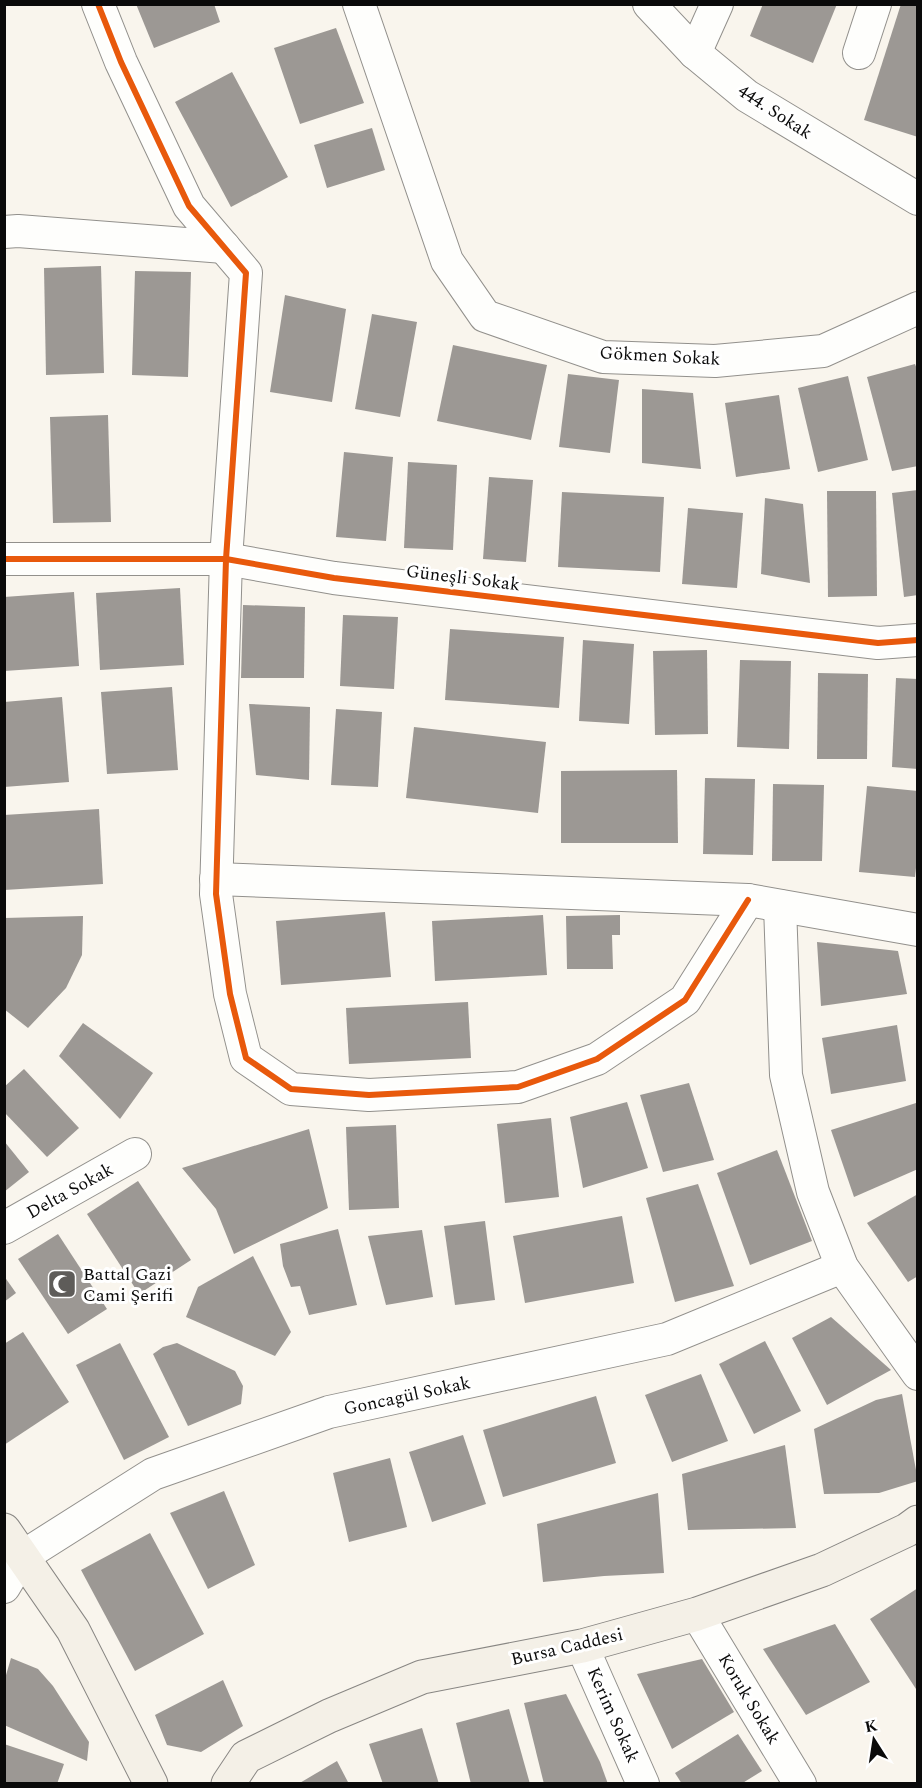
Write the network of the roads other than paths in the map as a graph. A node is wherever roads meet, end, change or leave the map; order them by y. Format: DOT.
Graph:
graph roads {
  1 [pos="98,4"];
  2 [pos="359,4"];
  3 [pos="648,4"];
  4 [pos="717,4"];
  5 [pos="875,4"];
  6 [pos="859,53"];
  7 [pos="695,54"];
  8 [pos="918,199"];
  9 [pos="4,232"];
  10 [pos="224,247"];
  11 [pos="918,308"];
  12 [pos="4,559"];
  13 [pos="226,559"];
  14 [pos="918,640"];
  15 [pos="216,879"];
  16 [pos="748,900"];
  17 [pos="780,906"];
  18 [pos="918,930"];
  19 [pos="135,1154"];
  20 [pos="4,1228"];
  21 [pos="842,1267"];
  22 [pos="918,1374"];
  23 [pos="4,1530"];
  24 [pos="914,1532"];
  25 [pos="22,1557"];
  26 [pos="4,1587"];
  27 [pos="697,1614"];
  28 [pos="582,1646"];
  29 [pos="151,1784"];
  30 [pos="228,1784"];
  31 [pos="643,1784"];
  32 [pos="800,1784"];
  1 -- 10 [label="street"];
  2 -- 11 [label="street, Gökmen Sokak"];
  3 -- 7 [label="street, 444. Sokak"];
  4 -- 7 [label="street"];
  5 -- 6 [label="street"];
  7 -- 8 [label="street, 444. Sokak"];
  9 -- 10 [label="street"];
  10 -- 13 [label="street"];
  12 -- 13 [label="street, Güneşli Sokak"];
  13 -- 14 [label="street, Güneşli Sokak"];
  13 -- 15 [label="street"];
  15 -- 16 [label="street"];
  15 -- 16 [label="street"];
  16 -- 17 [label="street"];
  17 -- 18 [label="street"];
  17 -- 21 [label="street"];
  19 -- 20 [label="street, Delta Sokak"];
  21 -- 22 [label="street"];
  21 -- 25 [label="street, Goncagül Sokak"];
  23 -- 25 [label="street"];
  24 -- 27 [label="street, Bursa Caddesi"];
  25 -- 26 [label="street, Goncagül Sokak"];
  25 -- 29 [label="street"];
  27 -- 28 [label="street, Bursa Caddesi"];
  27 -- 32 [label="street, Koruk Sokak"];
  28 -- 30 [label="street, Bursa Caddesi"];
  28 -- 31 [label="street, Kerim Sokak"];
}
